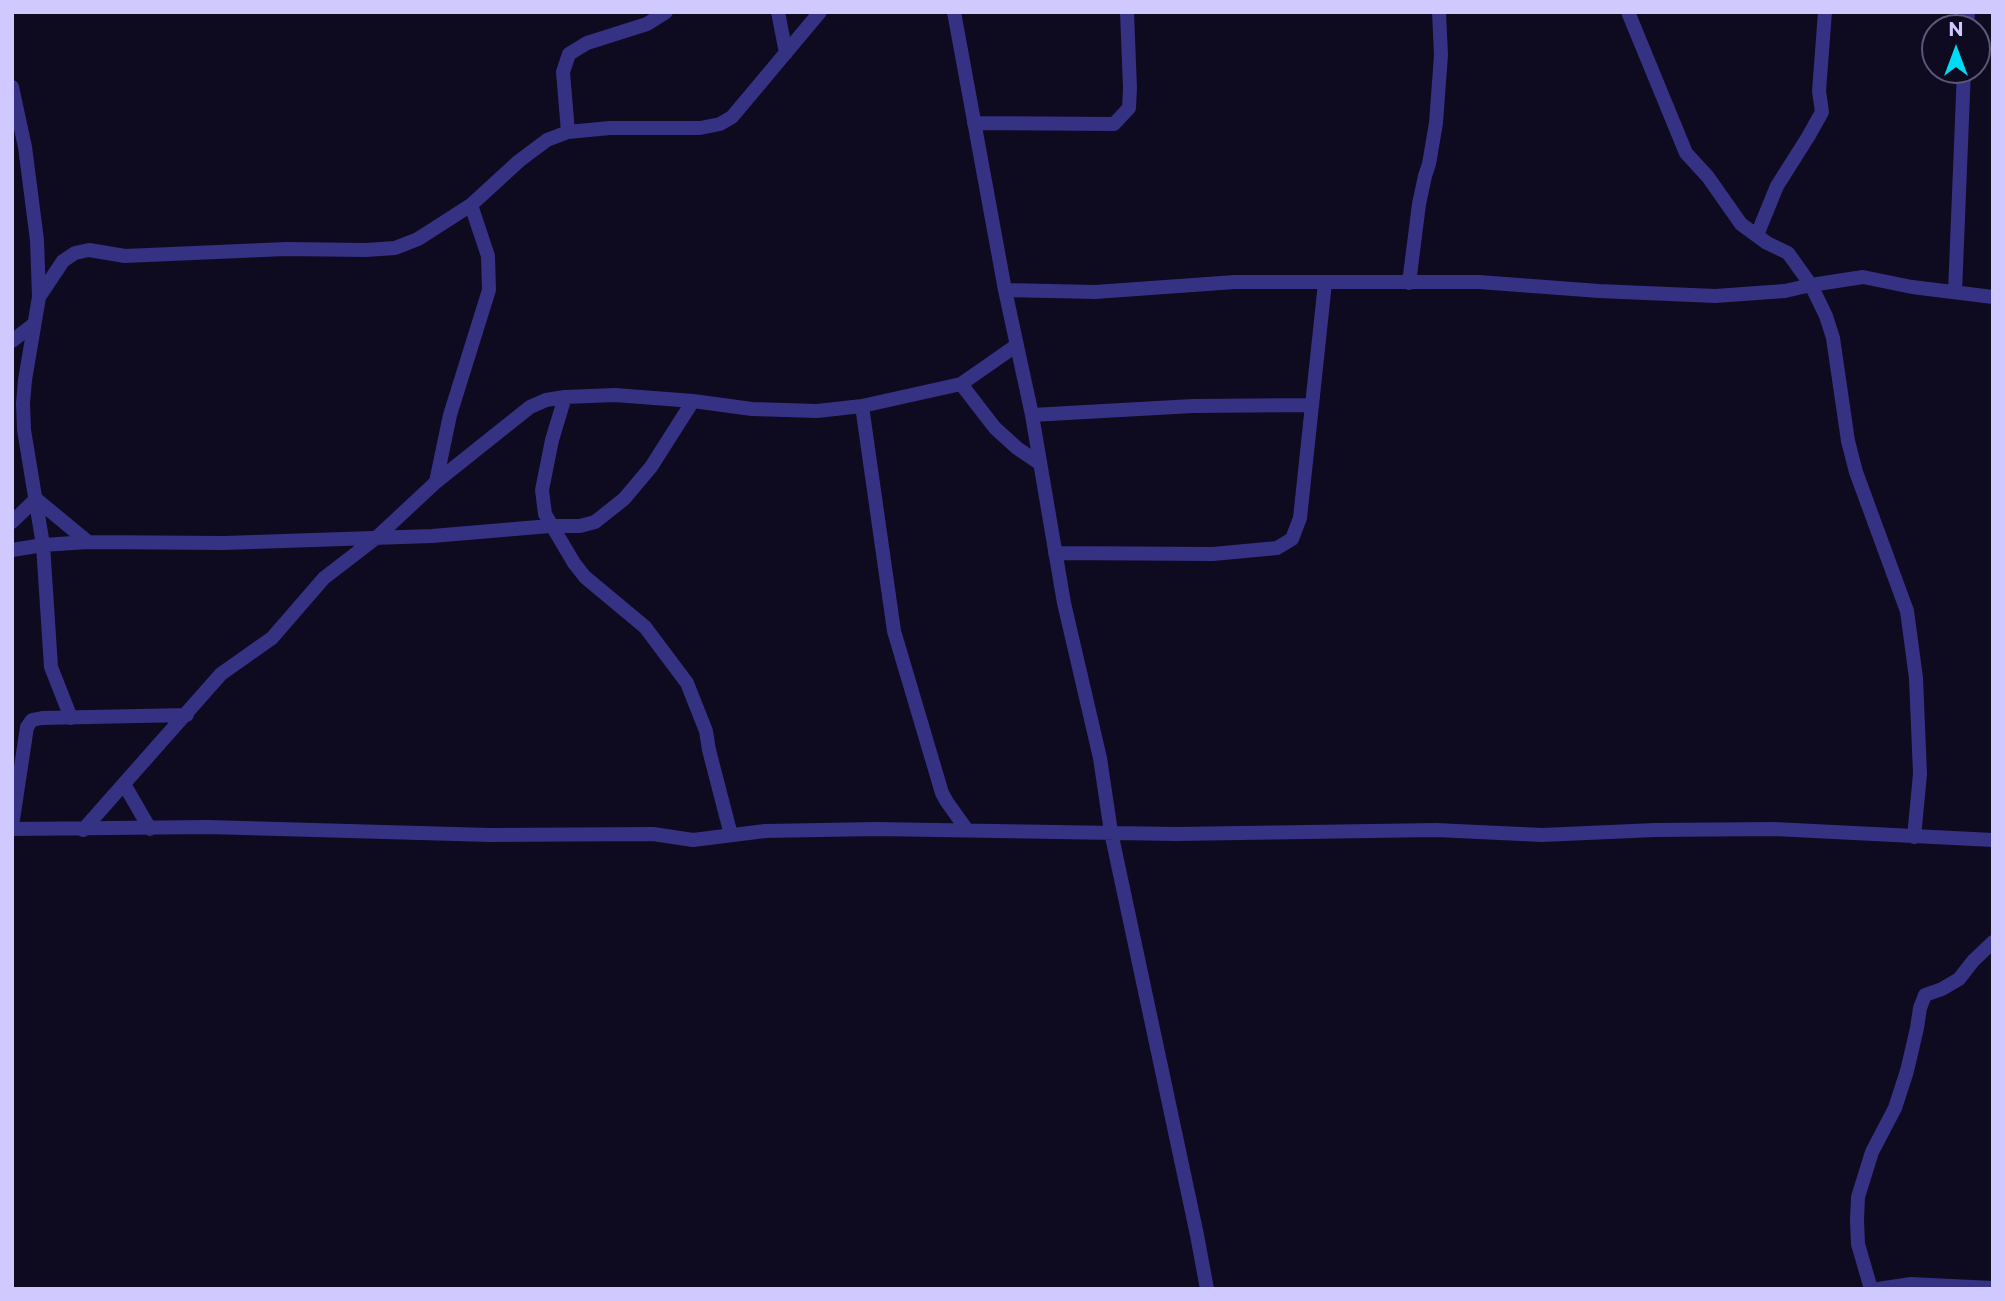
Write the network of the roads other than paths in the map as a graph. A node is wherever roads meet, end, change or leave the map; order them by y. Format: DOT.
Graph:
graph roads {
  1 [pos="666,12"];
  2 [pos="778,12"];
  3 [pos="820,12"];
  4 [pos="954,12"];
  5 [pos="1127,12"];
  6 [pos="1439,12"];
  7 [pos="1628,12"];
  8 [pos="1825,12"];
  9 [pos="786,53"];
  10 [pos="1963,84"];
  11 [pos="12,87"];
  12 [pos="974,122"];
  13 [pos="568,132"];
  14 [pos="471,205"];
  15 [pos="1756,235"];
  16 [pos="1325,283"];
  17 [pos="1409,283"];
  18 [pos="1811,285"];
  19 [pos="1005,290"];
  20 [pos="1955,292"];
  21 [pos="39,297"];
  22 [pos="1993,297"];
  23 [pos="34,324"];
  24 [pos="12,341"];
  25 [pos="1017,345"];
  26 [pos="961,384"];
  27 [pos="12,385"];
  28 [pos="565,397"];
  29 [pos="693,401"];
  30 [pos="23,402"];
  31 [pos="1311,405"];
  32 [pos="862,406"];
  33 [pos="1032,415"];
  34 [pos="1039,463"];
  35 [pos="436,482"];
  36 [pos="36,499"];
  37 [pos="12,522"];
  38 [pos="550,526"];
  39 [pos="376,538"];
  40 [pos="88,542"];
  41 [pos="43,545"];
  42 [pos="12,550"];
  43 [pos="1055,553"];
  44 [pos="187,715"];
  45 [pos="71,718"];
  46 [pos="124,784"];
  47 [pos="13,804"];
  48 [pos="12,827"];
  49 [pos="150,829"];
  50 [pos="83,830"];
  51 [pos="967,830"];
  52 [pos="1111,832"];
  53 [pos="731,835"];
  54 [pos="1914,837"];
  55 [pos="1993,840"];
  56 [pos="1993,942"];
  57 [pos="1993,1288"];
  58 [pos="1207,1289"];
  59 [pos="1871,1289"];
  60 [pos="1878,1289"];
  1 -- 13 [label="street"];
  2 -- 9 [label="street"];
  3 -- 9 [label="street"];
  4 -- 12 [label="street"];
  5 -- 12 [label="street"];
  6 -- 17 [label="street"];
  7 -- 15 [label="street"];
  8 -- 15 [label="street"];
  9 -- 13 [label="street"];
  10 -- 20 [label="street"];
  11 -- 21 [label="street"];
  12 -- 19 [label="street"];
  13 -- 14 [label="street"];
  14 -- 21 [label="street"];
  14 -- 35 [label="street"];
  15 -- 18 [label="street"];
  16 -- 17 [label="street"];
  16 -- 19 [label="street"];
  16 -- 31 [label="street"];
  17 -- 18 [label="street"];
  18 -- 20 [label="street"];
  18 -- 54 [label="street"];
  19 -- 25 [label="street"];
  20 -- 22 [label="street"];
  21 -- 23 [label="street"];
  23 -- 24 [label="street"];
  23 -- 30 [label="street"];
  25 -- 26 [label="street"];
  25 -- 33 [label="street"];
  26 -- 32 [label="street"];
  26 -- 34 [label="street"];
  27 -- 30 [label="street"];
  28 -- 29 [label="street"];
  28 -- 35 [label="street"];
  28 -- 38 [label="street"];
  29 -- 32 [label="street"];
  29 -- 38 [label="street"];
  30 -- 36 [label="street"];
  31 -- 33 [label="street"];
  31 -- 43 [label="street"];
  32 -- 51 [label="street"];
  33 -- 34 [label="street"];
  34 -- 43 [label="street"];
  35 -- 39 [label="street"];
  36 -- 37 [label="street"];
  36 -- 40 [label="street"];
  36 -- 41 [label="street"];
  38 -- 39 [label="street"];
  38 -- 53 [label="street"];
  39 -- 40 [label="street"];
  39 -- 44 [label="street"];
  40 -- 41 [label="street"];
  41 -- 42 [label="street"];
  41 -- 45 [label="street"];
  43 -- 52 [label="street"];
  44 -- 45 [label="street"];
  44 -- 46 [label="street"];
  45 -- 47 [label="street"];
  46 -- 49 [label="street"];
  46 -- 50 [label="street"];
  47 -- 48 [label="street"];
  48 -- 50 [label="street"];
  49 -- 50 [label="street"];
  49 -- 53 [label="street"];
  51 -- 52 [label="street"];
  51 -- 53 [label="street"];
  52 -- 54 [label="street"];
  52 -- 58 [label="street"];
  54 -- 55 [label="street"];
  56 -- 59 [label="street"];
  57 -- 60 [label="street"];
}
